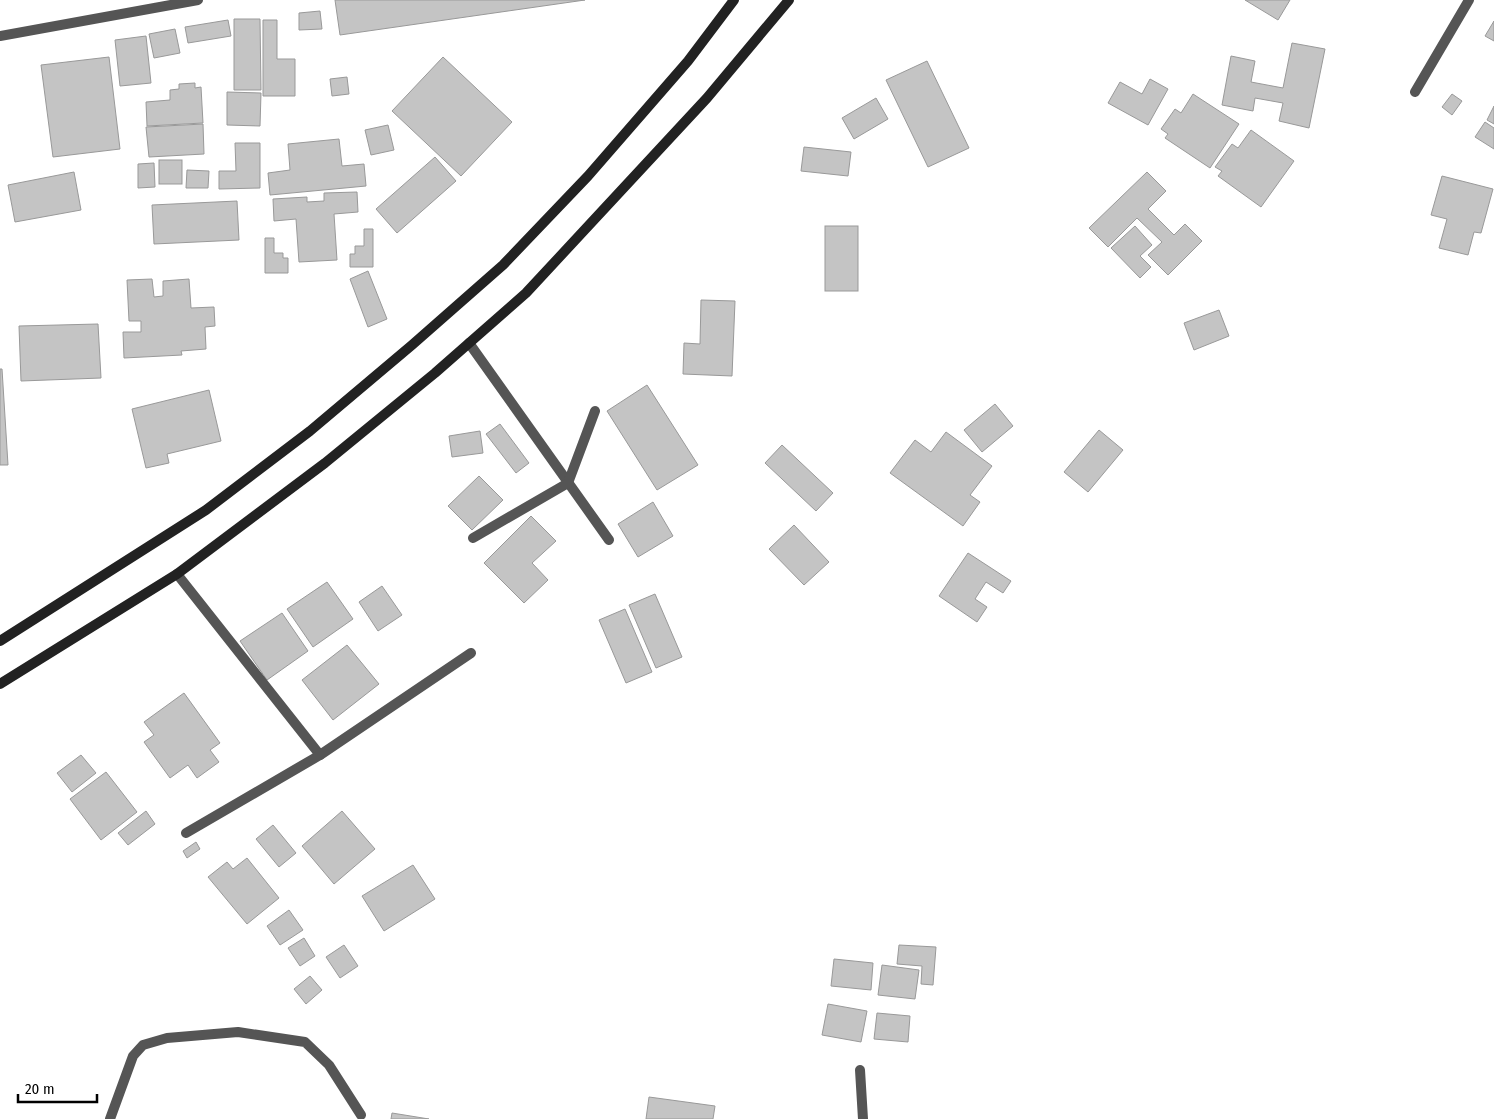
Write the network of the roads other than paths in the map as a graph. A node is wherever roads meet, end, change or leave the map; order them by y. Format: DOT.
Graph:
graph roads {
  1 [pos="198,0"];
  2 [pos="734,0"];
  3 [pos="790,0"];
  4 [pos="1469,0"];
  5 [pos="0,36"];
  6 [pos="1415,92"];
  7 [pos="468,343"];
  8 [pos="595,411"];
  9 [pos="568,483"];
  10 [pos="473,538"];
  11 [pos="609,540"];
  12 [pos="177,574"];
  13 [pos="0,641"];
  14 [pos="471,653"];
  15 [pos="0,684"];
  16 [pos="320,755"];
  17 [pos="186,834"];
  18 [pos="860,1070"];
  19 [pos="362,1115"];
  20 [pos="110,1119"];
  21 [pos="864,1119"];
  1 -- 5 [label="street"];
  2 -- 13 [label="main road"];
  3 -- 7 [label="main road"];
  4 -- 6 [label="street"];
  7 -- 9 [label="street"];
  7 -- 12 [label="main road"];
  8 -- 9 [label="street"];
  9 -- 10 [label="street"];
  9 -- 11 [label="street"];
  12 -- 15 [label="main road"];
  12 -- 16 [label="street"];
  14 -- 16 [label="street"];
  16 -- 17 [label="street"];
  18 -- 21 [label="street"];
  19 -- 20 [label="street"];
}
